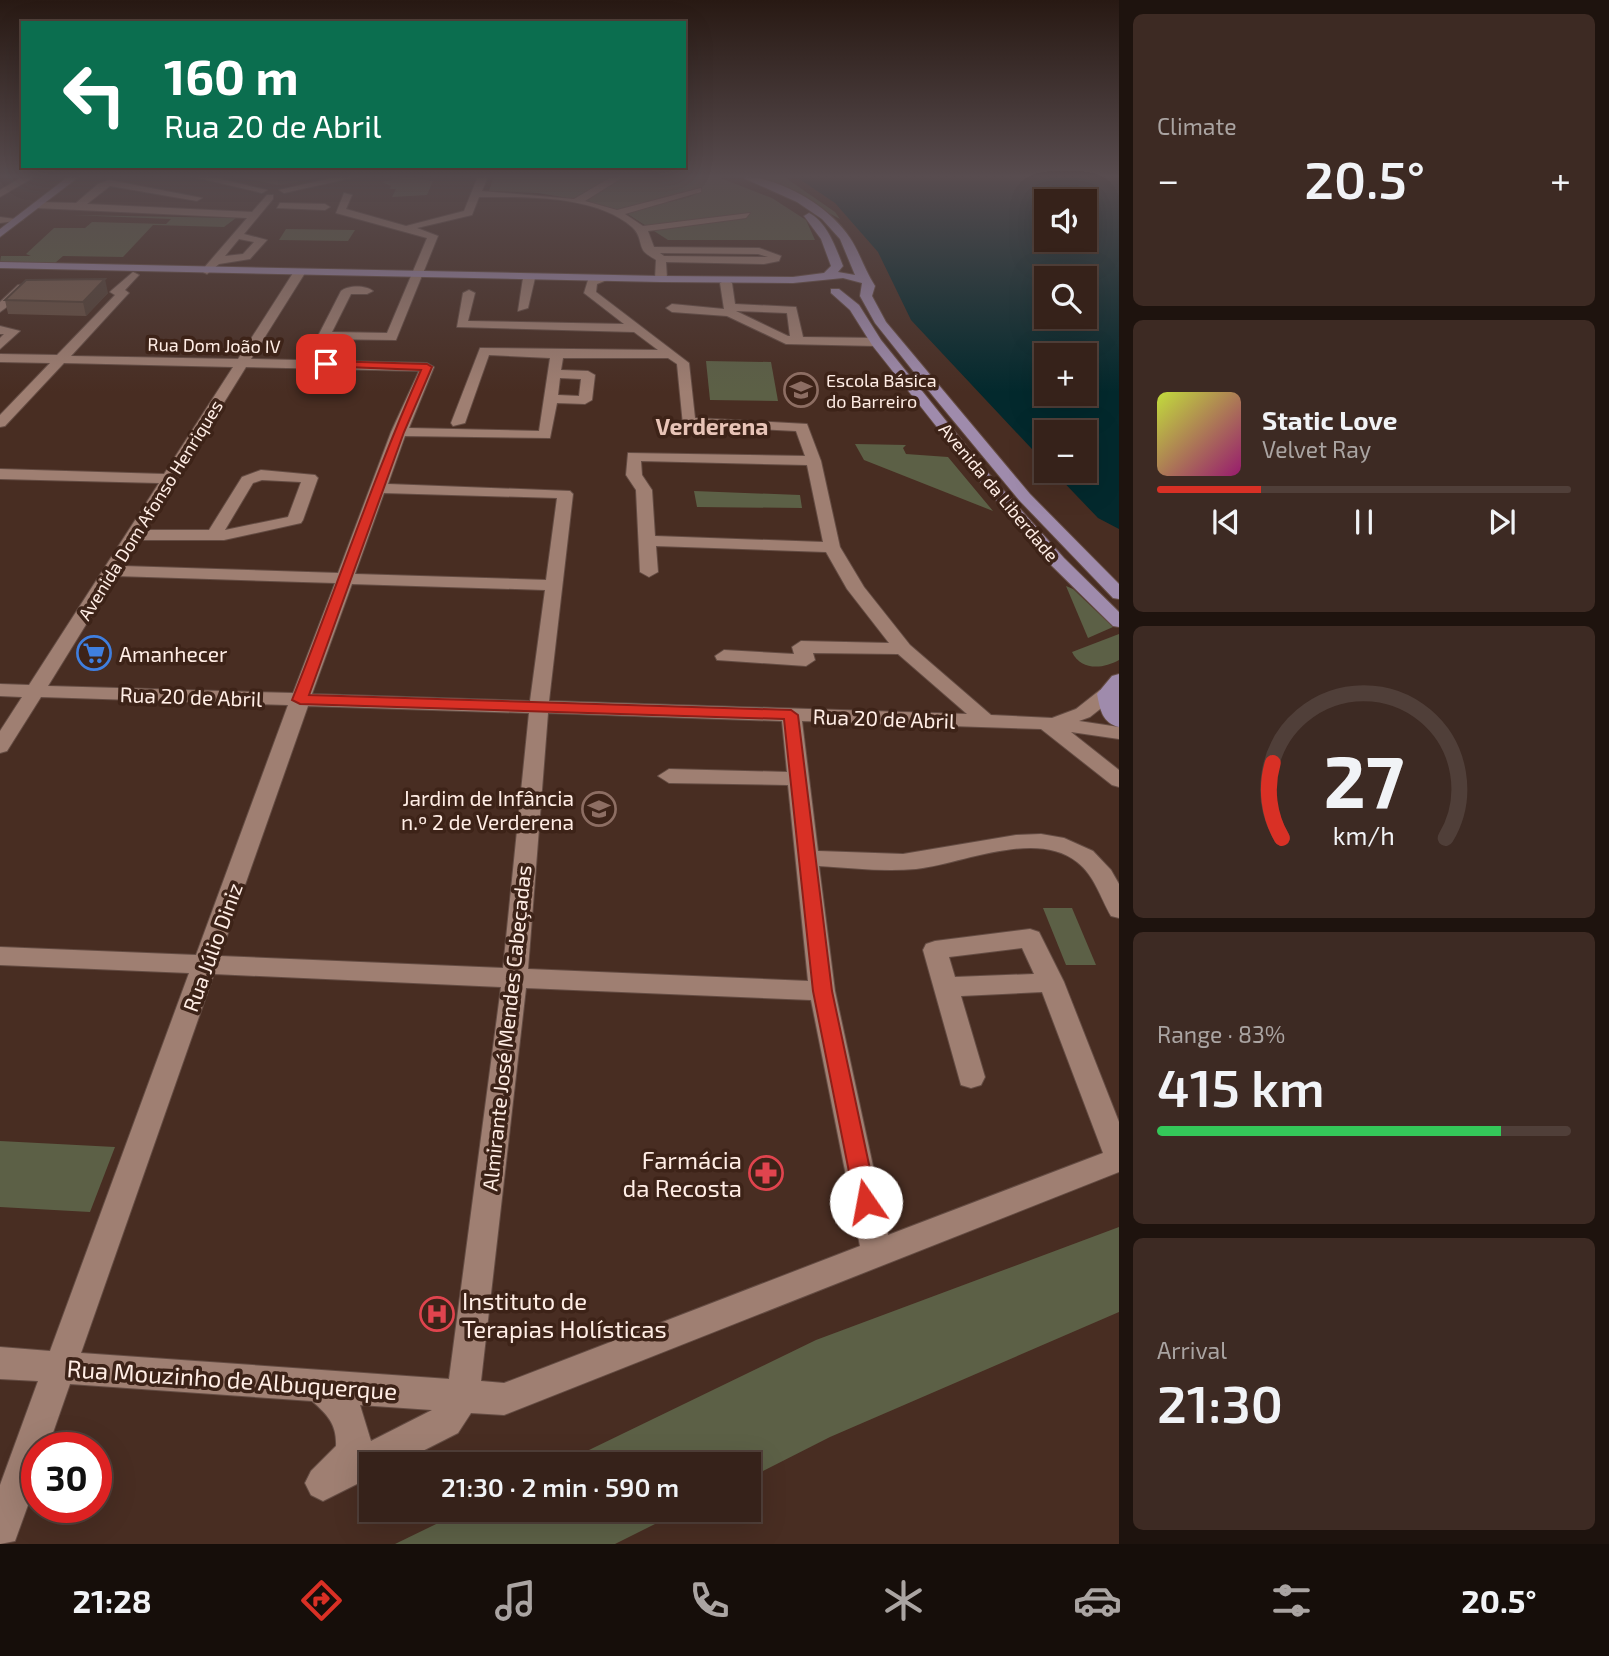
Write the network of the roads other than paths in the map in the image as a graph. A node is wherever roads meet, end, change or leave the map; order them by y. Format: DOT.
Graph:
graph roads {
  1 [pos="227,248"];
  2 [pos="254,248"];
  3 [pos="428,248"];
  4 [pos="830,248"];
  5 [pos="851,248"];
  6 [pos="648,250"];
  7 [pos="661,259"];
  8 [pos="0,260"];
  9 [pos="215,261"];
  10 [pos="0,265"];
  11 [pos="35,267"];
  12 [pos="207,271"];
  13 [pos="299,273"];
  14 [pos="133,275"];
  15 [pos="418,275"];
  16 [pos="826,276"];
  17 [pos="529,278"];
  18 [pos="603,278"];
  19 [pos="663,279"];
  20 [pos="726,283"];
  21 [pos="867,284"];
  22 [pos="45,288"];
  23 [pos="366,291"];
  24 [pos="831,291"];
  25 [pos="469,293"];
  26 [pos="0,308"];
  27 [pos="672,308"];
  28 [pos="522,309"];
  29 [pos="730,311"];
  30 [pos="636,328"];
  31 [pos="0,330"];
  32 [pos="797,340"];
  33 [pos="876,342"];
  34 [pos="0,345"];
  35 [pos="557,354"];
  36 [pos="671,354"];
  37 [pos="0,358"];
  38 [pos="58,360"];
  39 [pos="244,363"];
  40 [pos="427,367"];
  41 [pos="553,374"];
  42 [pos="550,399"];
  43 [pos="458,423"];
  44 [pos="0,424"];
  45 [pos="398,432"];
  46 [pos="814,461"];
  47 [pos="0,474"];
  48 [pos="170,479"];
  49 [pos="378,488"];
  50 [pos="135,535"];
  51 [pos="214,535"];
  52 [pos="648,541"];
  53 [pos="832,547"];
  54 [pos="112,571"];
  55 [pos="649,572"];
  56 [pos="348,577"];
  57 [pos="552,585"];
  58 [pos="1119,594"];
  59 [pos="1119,622"];
  60 [pos="903,649"];
  61 [pos="724,656"];
  62 [pos="1113,687"];
  63 [pos="0,690"];
  64 [pos="36,691"];
  65 [pos="300,700"];
  66 [pos="539,707"];
  67 [pos="791,715"];
  68 [pos="986,721"];
  69 [pos="1119,721"];
  70 [pos="1050,724"];
  71 [pos="1119,733"];
  72 [pos="0,747"];
  73 [pos="669,776"];
  74 [pos="797,779"];
  75 [pos="1119,780"];
  76 [pos="808,858"];
  77 [pos="1119,910"];
  78 [pos="0,956"];
  79 [pos="206,965"];
  80 [pos="514,978"];
  81 [pos="1051,982"];
  82 [pos="946,987"];
  83 [pos="822,991"];
  84 [pos="971,1077"];
  85 [pos="1119,1158"];
  86 [pos="877,1255"];
  87 [pos="0,1363"];
  88 [pos="62,1367"];
  89 [pos="318,1385"];
  90 [pos="463,1395"];
  91 [pos="2,1528"];
  1 -- 9 [label="street"];
  2 -- 9 [label="street"];
  3 -- 15 [label="street"];
  4 -- 16 [label="main road"];
  5 -- 21 [label="main road, Avenida da Liberdade"];
  6 -- 7 [label="street"];
  6 -- 7 [label="street"];
  7 -- 19 [label="street"];
  8 -- 11 [label="main road"];
  9 -- 12 [label="street"];
  10 -- 11 [label="main road"];
  11 -- 12 [label="main road"];
  12 -- 13 [label="main road"];
  13 -- 15 [label="main road"];
  13 -- 39 [label="street, Avenida Dom Afonso Henriques"];
  14 -- 38 [label="street"];
  15 -- 17 [label="main road"];
  15 -- 23 [label="street"];
  16 -- 19 [label="main road"];
  16 -- 21 [label="main road"];
  16 -- 24 [label="main road"];
  17 -- 18 [label="main road"];
  17 -- 28 [label="street"];
  18 -- 19 [label="main road"];
  18 -- 30 [label="street"];
  19 -- 20 [label="main road"];
  20 -- 24 [label="main road"];
  20 -- 29 [label="street"];
  21 -- 24 [label="main road"];
  21 -- 58 [label="main road, Avenida da Liberdade"];
  22 -- 26 [label="street"];
  24 -- 33 [label="main road, Avenida da Liberdade"];
  25 -- 30 [label="street"];
  27 -- 29 [label="street"];
  29 -- 32 [label="street"];
  29 -- 32 [label="street"];
  30 -- 36 [label="street"];
  31 -- 34 [label="street"];
  32 -- 33 [label="street"];
  33 -- 59 [label="main road, Avenida da Liberdade"];
  35 -- 36 [label="street"];
  35 -- 41 [label="street"];
  35 -- 43 [label="street"];
  36 -- 46 [label="street"];
  37 -- 38 [label="street, Rua Dom João IV"];
  38 -- 39 [label="street, Rua Dom João IV"];
  38 -- 44 [label="street"];
  39 -- 40 [label="street, Rua Dom João IV"];
  39 -- 48 [label="street, Avenida Dom Afonso Henriques"];
  40 -- 45 [label="street, Rua Júlio Diniz"];
  41 -- 42 [label="street"];
  41 -- 42 [label="street"];
  42 -- 45 [label="street"];
  45 -- 49 [label="street, Rua Júlio Diniz"];
  46 -- 52 [label="street"];
  46 -- 53 [label="street"];
  47 -- 48 [label="street"];
  48 -- 50 [label="street, Avenida Dom Afonso Henriques"];
  49 -- 56 [label="street, Rua Júlio Diniz"];
  49 -- 57 [label="street, Almirante José Mendes Cabeçadas"];
  50 -- 51 [label="street"];
  50 -- 54 [label="street, Avenida Dom Afonso Henriques"];
  51 -- 51 [label="street"];
  52 -- 53 [label="street"];
  52 -- 55 [label="street"];
  53 -- 60 [label="street"];
  54 -- 56 [label="street"];
  54 -- 64 [label="street, Avenida Dom Afonso Henriques"];
  56 -- 57 [label="street"];
  56 -- 65 [label="street, Rua Júlio Diniz"];
  57 -- 66 [label="street, Almirante José Mendes Cabeçadas"];
  60 -- 61 [label="street"];
  60 -- 68 [label="street"];
  62 -- 69 [label="main road"];
  62 -- 70 [label="street, Rua 20 de Abril"];
  63 -- 64 [label="street, Rua 20 de Abril"];
  64 -- 65 [label="street, Rua 20 de Abril"];
  64 -- 72 [label="street, Avenida Dom Afonso Henriques"];
  65 -- 66 [label="street, Rua 20 de Abril"];
  65 -- 79 [label="street, Rua Júlio Diniz"];
  66 -- 67 [label="street, Rua 20 de Abril"];
  66 -- 80 [label="street, Almirante José Mendes Cabeçadas"];
  67 -- 68 [label="street, Rua 20 de Abril"];
  67 -- 74 [label="street"];
  68 -- 70 [label="street, Rua 20 de Abril"];
  70 -- 71 [label="street, Rua 20 de Abril"];
  70 -- 75 [label="street"];
  73 -- 74 [label="street"];
  74 -- 76 [label="street"];
  76 -- 77 [label="street"];
  76 -- 83 [label="street"];
  78 -- 79 [label="street"];
  79 -- 80 [label="street"];
  79 -- 88 [label="street, Rua Júlio Diniz"];
  80 -- 83 [label="street"];
  80 -- 90 [label="street, Almirante José Mendes Cabeçadas"];
  81 -- 82 [label="street"];
  81 -- 82 [label="street"];
  81 -- 85 [label="street"];
  82 -- 84 [label="street"];
  83 -- 86 [label="street"];
  85 -- 86 [label="street, Rua Mouzinho de Albuquerque"];
  86 -- 90 [label="street, Rua Mouzinho de Albuquerque"];
  87 -- 88 [label="street, Rua Mouzinho de Albuquerque"];
  88 -- 89 [label="street, Rua Mouzinho de Albuquerque"];
  88 -- 91 [label="street, Rua Júlio Diniz"];
  89 -- 90 [label="street, Rua Mouzinho de Albuquerque"];
  89 -- 90 [label="street"];
}
